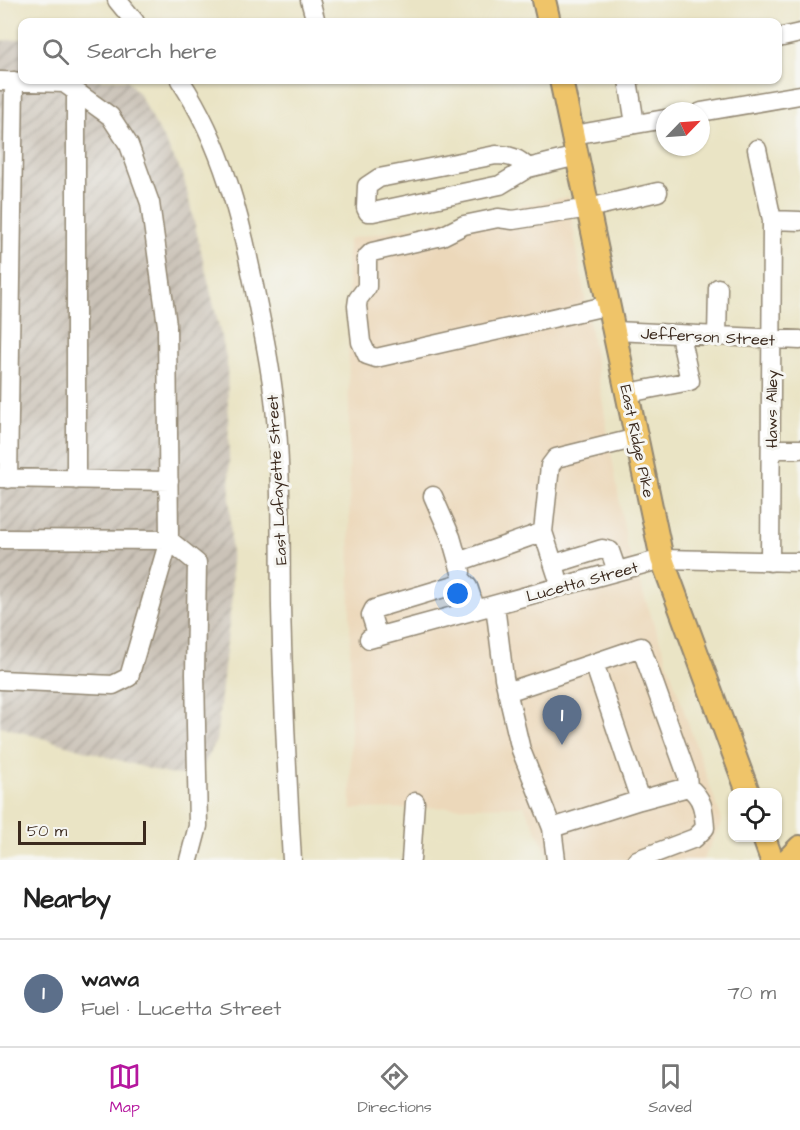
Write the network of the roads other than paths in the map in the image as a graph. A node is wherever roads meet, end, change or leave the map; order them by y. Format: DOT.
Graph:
graph roads {
  1 [pos="117,0"];
  2 [pos="310,0"];
  3 [pos="544,0"];
  4 [pos="132,18"];
  5 [pos="315,18"];
  6 [pos="548,18"];
  7 [pos="800,33"];
  8 [pos="782,37"];
  9 [pos="7,81"];
  10 [pos="65,84"];
  11 [pos="183,84"];
  12 [pos="562,84"];
  13 [pos="629,84"];
  14 [pos="76,92"];
  15 [pos="800,95"];
  16 [pos="710,110"];
  17 [pos="656,120"];
  18 [pos="635,124"];
  19 [pos="575,145"];
  20 [pos="757,149"];
  21 [pos="528,168"];
  22 [pos="658,192"];
  23 [pos="589,208"];
  24 [pos="772,220"];
  25 [pos="800,220"];
  26 [pos="718,288"];
  27 [pos="610,305"];
  28 [pos="615,332"];
  29 [pos="680,335"];
  30 [pos="717,337"];
  31 [pos="772,340"];
  32 [pos="800,340"];
  33 [pos="628,393"];
  34 [pos="637,438"];
  35 [pos="800,448"];
  36 [pos="771,449"];
  37 [pos="4,478"];
  38 [pos="76,480"];
  39 [pos="169,481"];
  40 [pos="433,496"];
  41 [pos="543,532"];
  42 [pos="0,539"];
  43 [pos="169,540"];
  44 [pos="662,559"];
  45 [pos="458,562"];
  46 [pos="770,562"];
  47 [pos="800,562"];
  48 [pos="554,564"];
  49 [pos="617,571"];
  50 [pos="464,582"];
  51 [pos="561,586"];
  52 [pos="495,605"];
  53 [pos="476,610"];
  54 [pos="594,663"];
  55 [pos="0,680"];
  56 [pos="507,692"];
  57 [pos="688,787"];
  58 [pos="747,788"];
  59 [pos="640,800"];
  60 [pos="415,802"];
  61 [pos="552,828"];
  62 [pos="766,842"];
  63 [pos="800,847"];
  64 [pos="189,860"];
  65 [pos="292,860"];
  66 [pos="411,860"];
  67 [pos="556,860"];
  68 [pos="637,860"];
  69 [pos="772,860"];
  70 [pos="787,860"];
  1 -- 4 [label="street"];
  2 -- 5 [label="street"];
  3 -- 6 [label="main road"];
  7 -- 8 [label="street"];
  9 -- 37 [label="street"];
  10 -- 14 [label="street"];
  11 -- 65 [label="street, East Lafayette Street"];
  12 -- 19 [label="main road, East Ridge Pike"];
  13 -- 18 [label="street"];
  14 -- 38 [label="street"];
  14 -- 39 [label="street"];
  15 -- 16 [label="street"];
  17 -- 18 [label="street"];
  18 -- 19 [label="street"];
  19 -- 21 [label="street"];
  19 -- 23 [label="main road, East Ridge Pike"];
  20 -- 24 [label="street, Haws Alley"];
  21 -- 21 [label="street"];
  22 -- 23 [label="street"];
  23 -- 27 [label="main road, East Ridge Pike"];
  23 -- 27 [label="street"];
  24 -- 25 [label="street"];
  24 -- 31 [label="street, Haws Alley"];
  26 -- 30 [label="street"];
  27 -- 28 [label="main road, East Ridge Pike"];
  28 -- 29 [label="street, Jefferson Street"];
  28 -- 33 [label="main road, East Ridge Pike"];
  29 -- 30 [label="street, Jefferson Street"];
  29 -- 33 [label="street"];
  30 -- 31 [label="street, Jefferson Street"];
  31 -- 32 [label="street, Jefferson Street"];
  31 -- 36 [label="street, Haws Alley"];
  33 -- 34 [label="main road, East Ridge Pike"];
  34 -- 41 [label="street"];
  34 -- 44 [label="main road, East Ridge Pike"];
  35 -- 36 [label="street"];
  36 -- 46 [label="street, Haws Alley"];
  37 -- 38 [label="street"];
  38 -- 39 [label="street"];
  39 -- 43 [label="street"];
  40 -- 45 [label="street"];
  41 -- 45 [label="street"];
  41 -- 48 [label="street"];
  42 -- 43 [label="street"];
  43 -- 55 [label="street"];
  43 -- 64 [label="street"];
  44 -- 46 [label="street, Lucetta Street"];
  44 -- 49 [label="street, Lucetta Street"];
  44 -- 58 [label="main road, East Ridge Pike"];
  45 -- 50 [label="street"];
  46 -- 47 [label="street, Lucetta Street"];
  48 -- 49 [label="street"];
  48 -- 51 [label="street"];
  49 -- 51 [label="street, Lucetta Street"];
  50 -- 53 [label="street"];
  50 -- 53 [label="street, Lucetta Street"];
  51 -- 52 [label="street, Lucetta Street"];
  52 -- 53 [label="street, Lucetta Street"];
  52 -- 56 [label="street"];
  54 -- 56 [label="street"];
  54 -- 57 [label="street"];
  54 -- 59 [label="street"];
  56 -- 61 [label="street"];
  57 -- 59 [label="street"];
  57 -- 68 [label="street"];
  59 -- 61 [label="street"];
  60 -- 66 [label="street"];
  61 -- 67 [label="street"];
  62 -- 69 [label="main road"];
  63 -- 70 [label="main road"];
}
